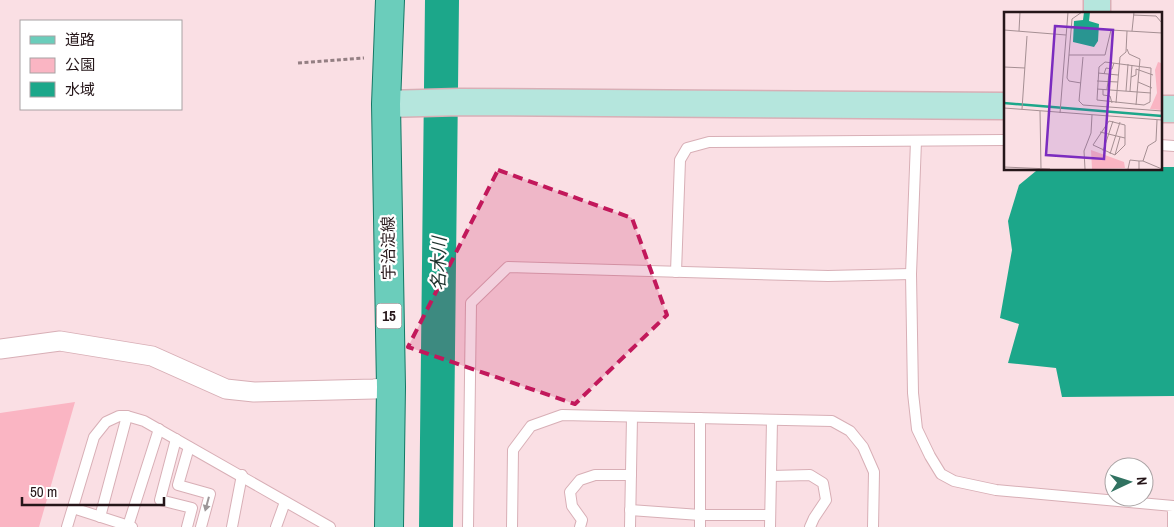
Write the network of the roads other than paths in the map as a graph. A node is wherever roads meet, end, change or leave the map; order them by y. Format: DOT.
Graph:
graph roads {
  1 [pos="390,0"];
  2 [pos="386,104"];
  3 [pos="1004,106"];
  4 [pos="1004,140"];
  5 [pos="916,141"];
  6 [pos="676,272"];
  7 [pos="911,274"];
  8 [pos="0,349"];
  9 [pos="391,387"];
  10 [pos="127,416"];
  11 [pos="632,417"];
  12 [pos="700,418"];
  13 [pos="772,420"];
  14 [pos="159,429"];
  15 [pos="176,439"];
  16 [pos="189,447"];
  17 [pos="631,475"];
  18 [pos="242,476"];
  19 [pos="771,476"];
  20 [pos="285,502"];
  21 [pos="73,508"];
  22 [pos="630,510"];
  23 [pos="700,514"];
  24 [pos="770,515"];
  25 [pos="100,517"];
  26 [pos="315,522"];
  27 [pos="130,526"];
  28 [pos="67,527"];
  29 [pos="187,527"];
  30 [pos="201,527"];
  31 [pos="232,527"];
  32 [pos="276,527"];
  33 [pos="330,527"];
  34 [pos="390,527"];
  35 [pos="468,527"];
  36 [pos="512,527"];
  37 [pos="580,527"];
  38 [pos="630,527"];
  39 [pos="700,527"];
  40 [pos="770,527"];
  41 [pos="810,527"];
  42 [pos="873,527"];
  43 [pos="1173,527"];
  1 -- 2 [label="main road, 宇治淀線 / 15"];
  2 -- 3 [label="street"];
  2 -- 9 [label="main road, 宇治淀線 / 15"];
  4 -- 5 [label="lane"];
  5 -- 6 [label="lane"];
  5 -- 7 [label="lane"];
  6 -- 7 [label="lane"];
  6 -- 35 [label="lane"];
  7 -- 43 [label="lane"];
  8 -- 9 [label="street"];
  9 -- 34 [label="main road, 宇治淀線 / 15"];
  10 -- 14 [label="lane"];
  10 -- 21 [label="lane"];
  10 -- 25 [label="lane"];
  11 -- 12 [label="lane"];
  11 -- 17 [label="lane"];
  11 -- 36 [label="lane"];
  12 -- 13 [label="lane"];
  12 -- 23 [label="lane"];
  13 -- 19 [label="lane"];
  13 -- 42 [label="lane"];
  14 -- 15 [label="lane"];
  14 -- 27 [label="lane"];
  15 -- 16 [label="lane"];
  15 -- 29 [label="lane"];
  16 -- 18 [label="lane"];
  16 -- 30 [label="lane, one-way"];
  17 -- 22 [label="lane"];
  17 -- 37 [label="lane"];
  18 -- 20 [label="lane"];
  18 -- 31 [label="lane"];
  19 -- 24 [label="lane"];
  19 -- 41 [label="lane"];
  20 -- 26 [label="lane"];
  20 -- 32 [label="lane"];
  21 -- 25 [label="lane"];
  21 -- 28 [label="lane"];
  22 -- 23 [label="lane"];
  22 -- 38 [label="lane"];
  23 -- 24 [label="lane"];
  23 -- 39 [label="lane"];
  24 -- 40 [label="lane"];
  25 -- 27 [label="lane"];
  26 -- 33 [label="lane"];
}
